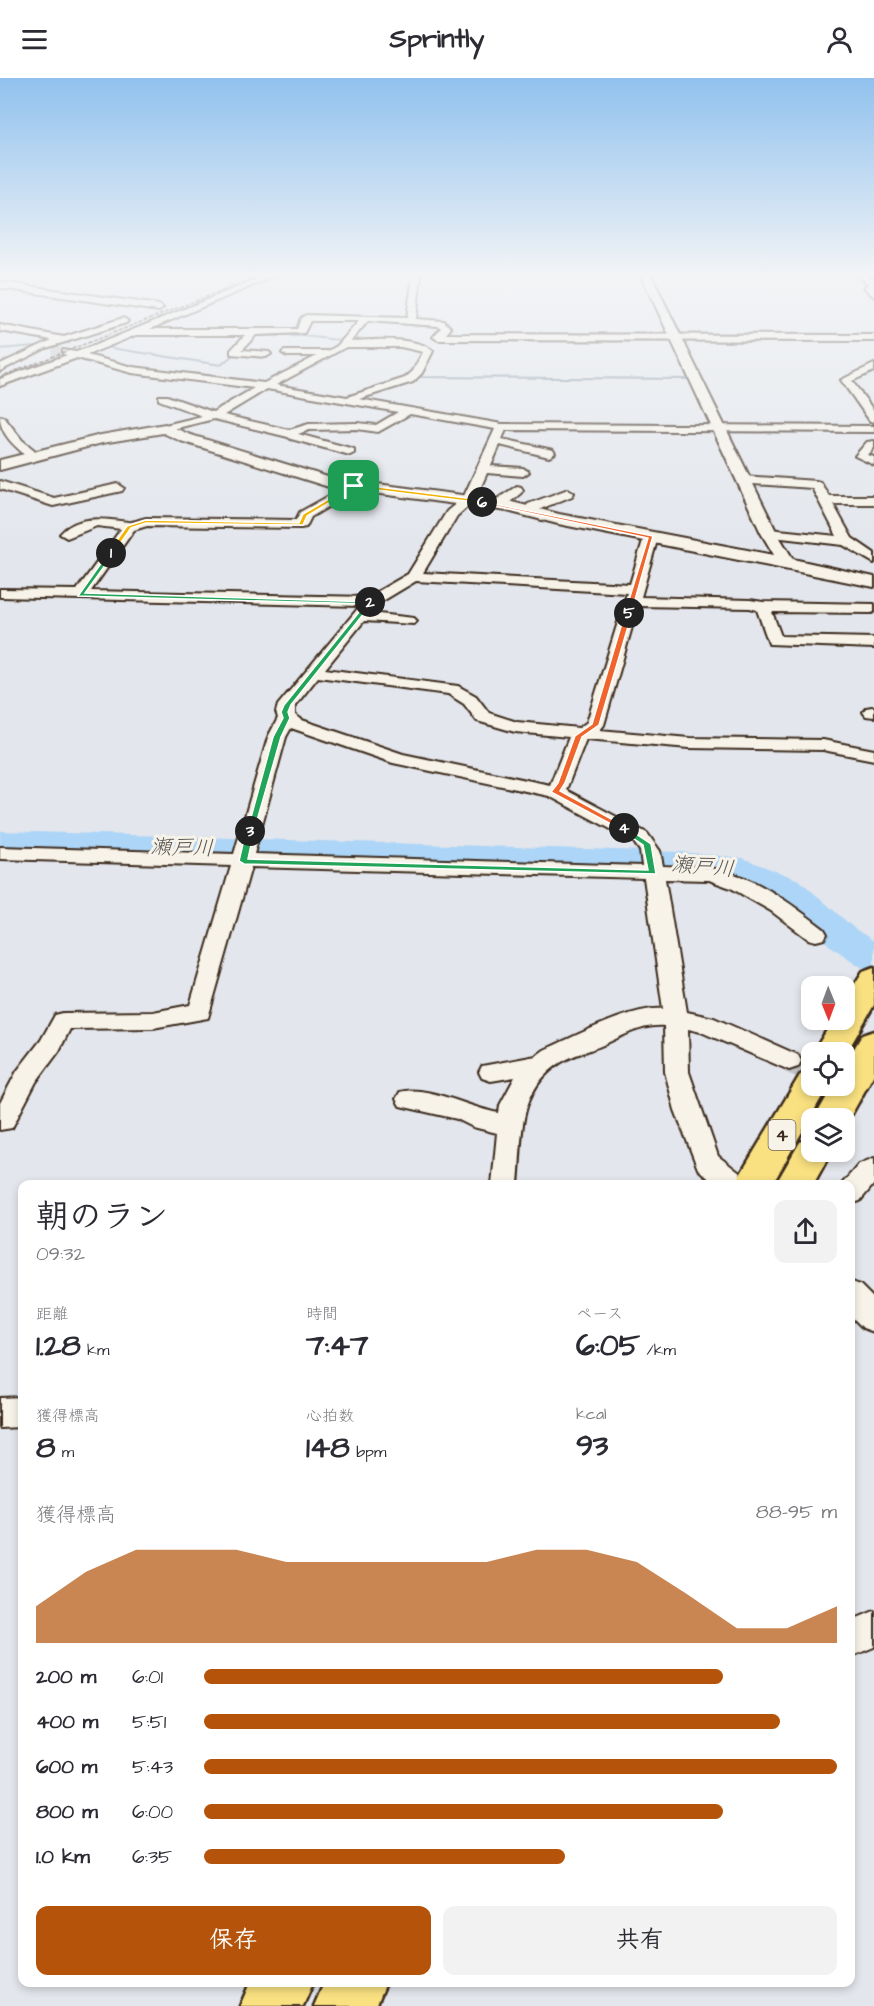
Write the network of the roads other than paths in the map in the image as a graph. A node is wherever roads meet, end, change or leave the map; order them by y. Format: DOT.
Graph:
graph roads {
  1 [pos="43,365"];
  2 [pos="114,365"];
  3 [pos="307,365"];
  4 [pos="421,365"];
  5 [pos="690,365"];
  6 [pos="874,367"];
  7 [pos="862,371"];
  8 [pos="874,374"];
  9 [pos="0,383"];
  10 [pos="264,386"];
  11 [pos="163,398"];
  12 [pos="346,400"];
  13 [pos="408,411"];
  14 [pos="214,416"];
  15 [pos="874,419"];
  16 [pos="2,423"];
  17 [pos="502,427"];
  18 [pos="165,428"];
  19 [pos="874,429"];
  20 [pos="292,434"];
  21 [pos="722,434"];
  22 [pos="496,441"];
  23 [pos="18,442"];
  24 [pos="871,443"];
  25 [pos="0,446"];
  26 [pos="350,451"];
  27 [pos="549,453"];
  28 [pos="34,456"];
  29 [pos="874,461"];
  30 [pos="0,465"];
  31 [pos="485,468"];
  32 [pos="523,472"];
  33 [pos="743,480"];
  34 [pos="0,484"];
  35 [pos="354,486"];
  36 [pos="118,488"];
  37 [pos="517,490"];
  38 [pos="568,493"];
  39 [pos="469,500"];
  40 [pos="826,500"];
  41 [pos="874,500"];
  42 [pos="499,504"];
  43 [pos="529,512"];
  44 [pos="129,527"];
  45 [pos="769,533"];
  46 [pos="67,534"];
  47 [pos="651,537"];
  48 [pos="847,541"];
  49 [pos="874,559"];
  50 [pos="788,563"];
  51 [pos="413,577"];
  52 [pos="874,582"];
  53 [pos="0,593"];
  54 [pos="81,595"];
  55 [pos="634,595"];
  56 [pos="371,602"];
  57 [pos="763,607"];
  58 [pos="873,609"];
  59 [pos="359,616"];
  60 [pos="409,621"];
  61 [pos="874,643"];
  62 [pos="314,672"];
  63 [pos="286,718"];
  64 [pos="583,733"];
  65 [pos="874,755"];
  66 [pos="555,792"];
  67 [pos="245,851"];
  68 [pos="0,853"];
  69 [pos="652,863"];
  70 [pos="816,934"];
  71 [pos="868,988"];
  72 [pos="676,1019"];
  73 [pos="836,1042"];
  74 [pos="874,1043"];
  75 [pos="541,1065"];
  76 [pos="491,1072"];
  77 [pos="800,1073"];
  78 [pos="409,1099"];
  79 [pos="837,1108"];
  80 [pos="3,1120"];
  81 [pos="511,1125"];
  82 [pos="807,1162"];
  83 [pos="874,1169"];
  84 [pos="506,1180"];
  85 [pos="729,1180"];
  86 [pos="755,1180"];
  87 [pos="797,1180"];
  88 [pos="855,1187"];
  89 [pos="855,1299"];
  90 [pos="874,1319"];
  91 [pos="18,1412"];
  92 [pos="0,1413"];
  93 [pos="874,1629"];
  94 [pos="855,1637"];
  95 [pos="281,1987"];
  96 [pos="354,1987"];
  97 [pos="270,2006"];
  98 [pos="344,2006"];
  1 -- 9 [label="street"];
  2 -- 10 [label="street"];
  3 -- 10 [label="street"];
  4 -- 12 [label="street"];
  5 -- 21 [label="street"];
  6 -- 7 [label="street"];
  7 -- 8 [label="street"];
  7 -- 15 [label="street"];
  10 -- 12 [label="street"];
  10 -- 14 [label="street"];
  11 -- 14 [label="street"];
  12 -- 13 [label="street"];
  13 -- 17 [label="street"];
  13 -- 20 [label="street"];
  14 -- 18 [label="street"];
  14 -- 20 [label="street"];
  16 -- 23 [label="street"];
  17 -- 21 [label="street"];
  17 -- 22 [label="street"];
  18 -- 28 [label="street"];
  18 -- 35 [label="street"];
  19 -- 21 [label="street"];
  20 -- 26 [label="street"];
  21 -- 24 [label="street"];
  21 -- 33 [label="street"];
  22 -- 27 [label="street"];
  22 -- 31 [label="street"];
  23 -- 25 [label="street"];
  23 -- 28 [label="street"];
  24 -- 29 [label="street"];
  28 -- 30 [label="street"];
  31 -- 32 [label="street"];
  31 -- 39 [label="street"];
  33 -- 40 [label="street"];
  33 -- 45 [label="street"];
  34 -- 36 [label="street"];
  35 -- 39 [label="street"];
  35 -- 44 [label="street"];
  37 -- 42 [label="street"];
  38 -- 43 [label="street"];
  39 -- 42 [label="street"];
  39 -- 51 [label="street"];
  40 -- 41 [label="street"];
  40 -- 48 [label="street"];
  42 -- 43 [label="street"];
  43 -- 47 [label="street"];
  44 -- 46 [label="street"];
  44 -- 54 [label="street"];
  45 -- 48 [label="street"];
  45 -- 50 [label="street"];
  47 -- 50 [label="street"];
  47 -- 55 [label="street"];
  48 -- 49 [label="street"];
  50 -- 52 [label="street"];
  51 -- 55 [label="street"];
  51 -- 56 [label="street"];
  53 -- 54 [label="street"];
  54 -- 56 [label="street"];
  55 -- 57 [label="street"];
  55 -- 64 [label="street"];
  56 -- 59 [label="street"];
  57 -- 58 [label="street"];
  57 -- 61 [label="street"];
  59 -- 60 [label="street"];
  59 -- 62 [label="street"];
  62 -- 63 [label="street"];
  62 -- 64 [label="street"];
  63 -- 66 [label="street"];
  63 -- 67 [label="street"];
  64 -- 65 [label="street"];
  64 -- 66 [label="street"];
  66 -- 69 [label="street"];
  67 -- 68 [label="street"];
  67 -- 69 [label="street"];
  67 -- 80 [label="street"];
  69 -- 70 [label="street"];
  69 -- 72 [label="street"];
  71 -- 73 [label="highway"];
  72 -- 75 [label="street"];
  72 -- 77 [label="street"];
  72 -- 85 [label="street"];
  74 -- 79 [label="highway"];
  75 -- 76 [label="street"];
  75 -- 81 [label="street"];
  77 -- 86 [label="highway, 4"];
  78 -- 81 [label="street"];
  81 -- 84 [label="street"];
  82 -- 87 [label="highway, 4"];
  83 -- 88 [label="street"];
  89 -- 90 [label="street"];
  91 -- 92 [label="street"];
  93 -- 94 [label="street"];
  95 -- 97 [label="highway"];
  96 -- 98 [label="highway"];
}
